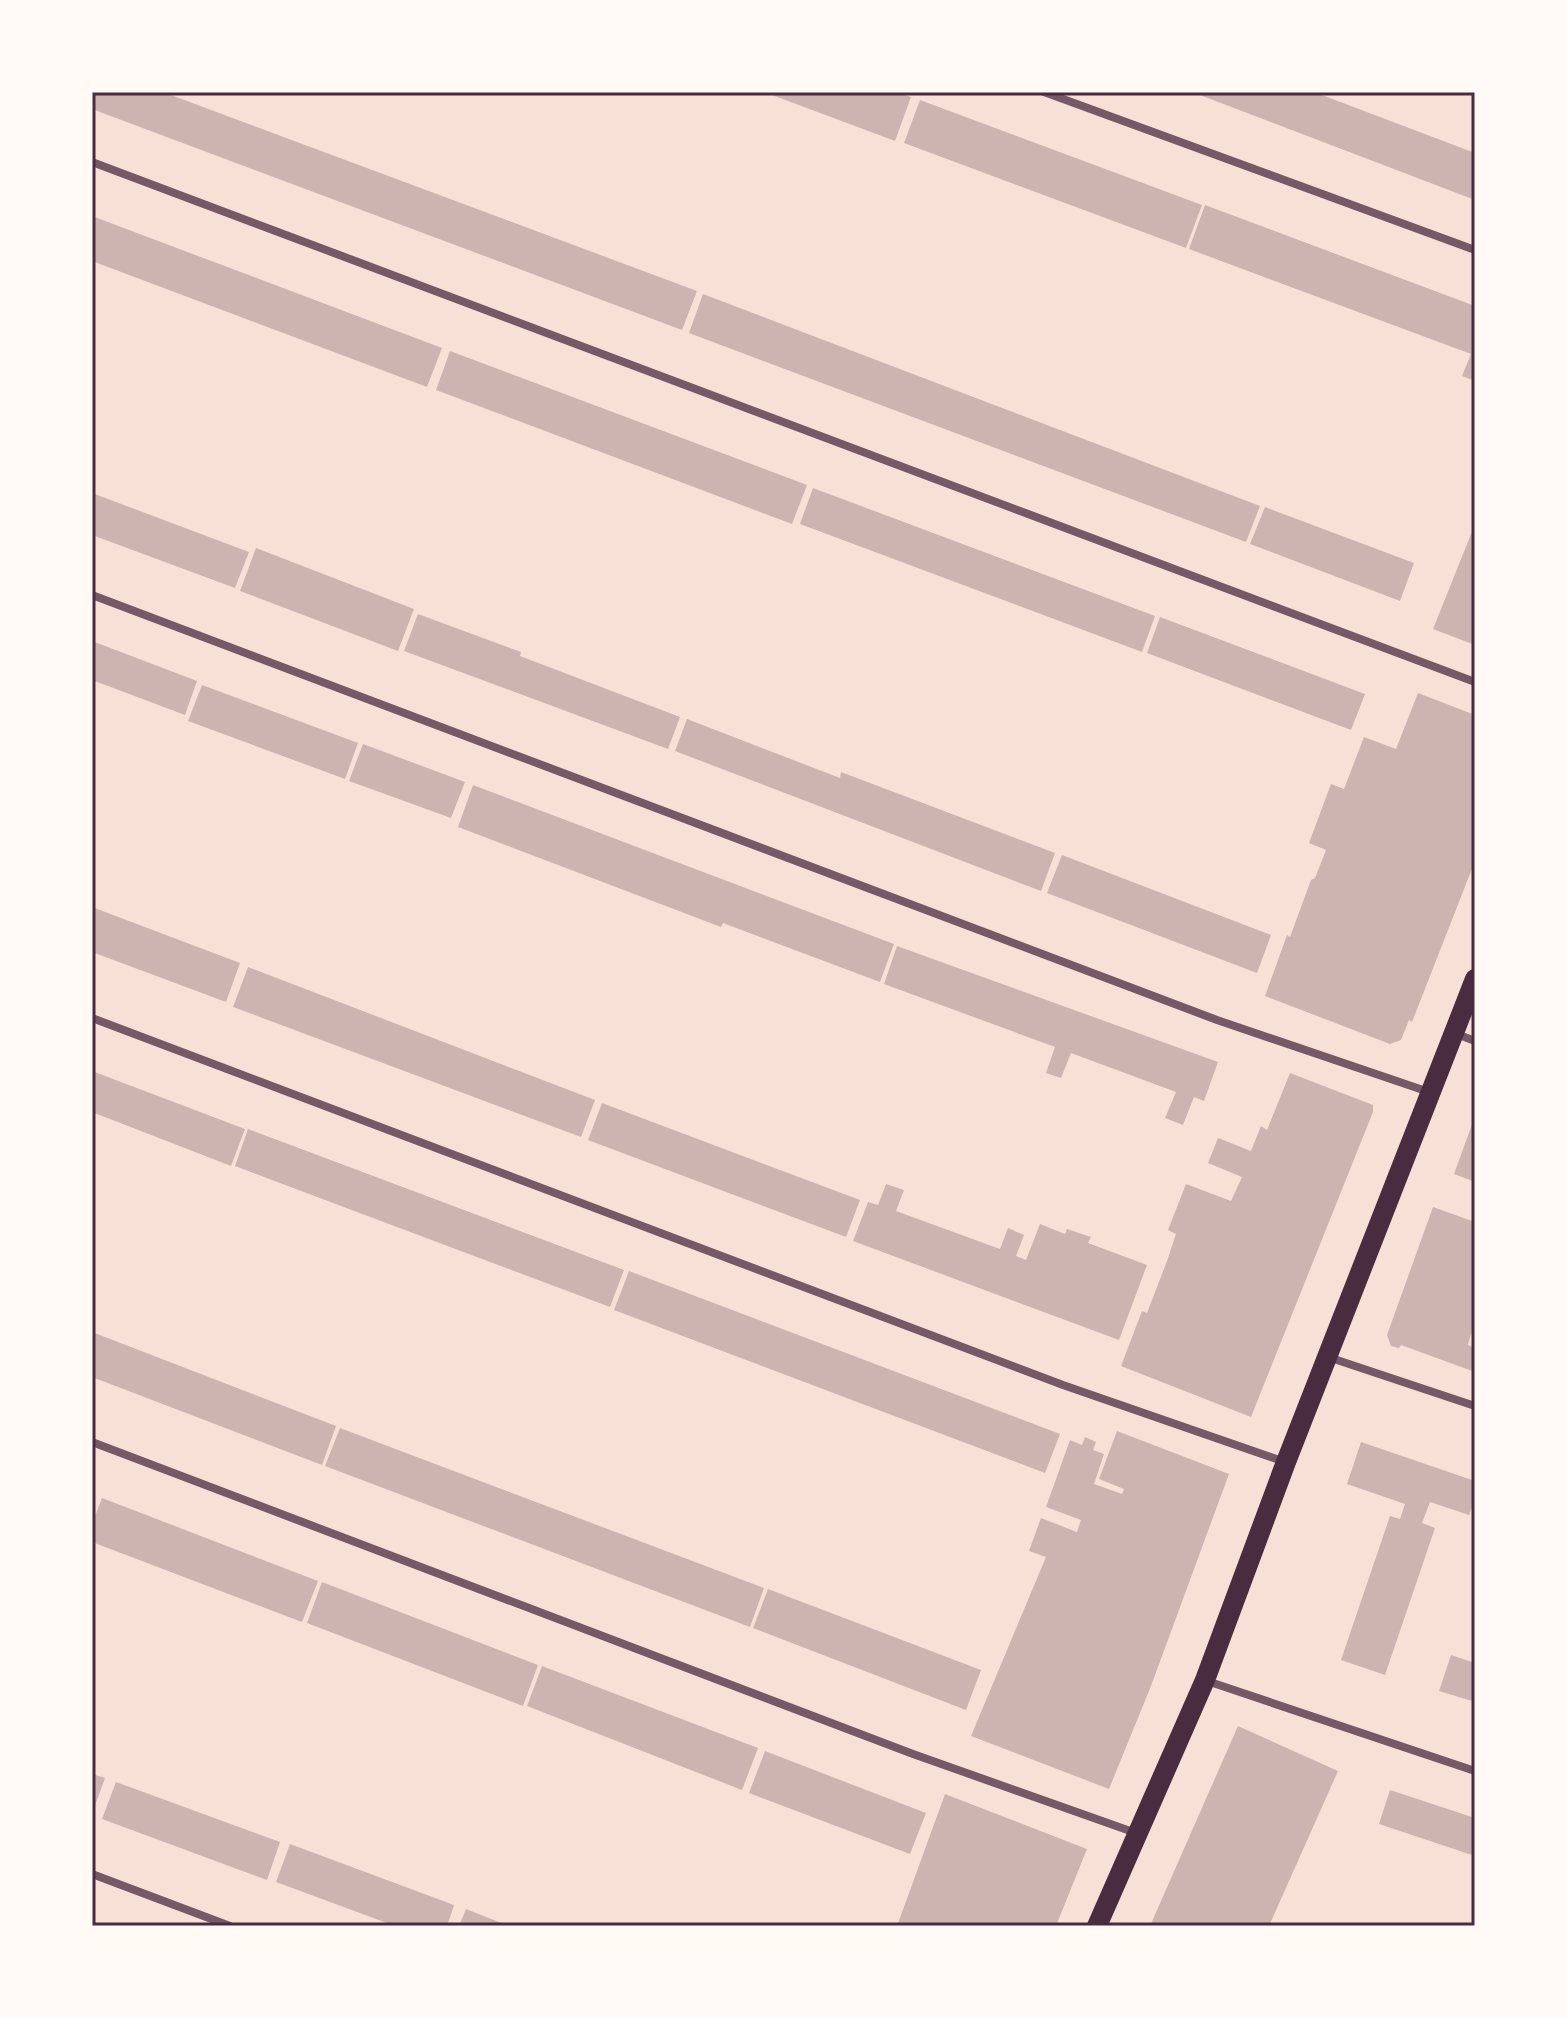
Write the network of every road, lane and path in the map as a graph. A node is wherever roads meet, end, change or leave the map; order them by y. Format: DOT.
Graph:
graph roads {
  1 [pos="1044,92"];
  2 [pos="92,162"];
  3 [pos="1475,250"];
  4 [pos="92,595"];
  5 [pos="1475,682"];
  6 [pos="1475,979"];
  7 [pos="92,1018"];
  8 [pos="1453,1033"];
  9 [pos="1475,1041"];
  10 [pos="1430,1092"];
  11 [pos="1328,1357"];
  12 [pos="1475,1406"];
  13 [pos="92,1442"];
  14 [pos="1286,1462"];
  15 [pos="1205,1680"];
  16 [pos="1475,1771"];
  17 [pos="1137,1834"];
  18 [pos="92,1874"];
  19 [pos="230,1926"];
  20 [pos="1097,1926"];
  1 -- 3 [label="street"];
  2 -- 5 [label="street"];
  4 -- 10 [label="street"];
  6 -- 8 [label="main road"];
  7 -- 14 [label="street"];
  8 -- 9 [label="street"];
  8 -- 10 [label="main road"];
  10 -- 11 [label="main road"];
  11 -- 12 [label="street"];
  11 -- 14 [label="main road"];
  13 -- 17 [label="street"];
  14 -- 15 [label="main road"];
  15 -- 16 [label="street"];
  15 -- 17 [label="main road"];
  17 -- 20 [label="main road"];
  18 -- 19 [label="street"];
}
